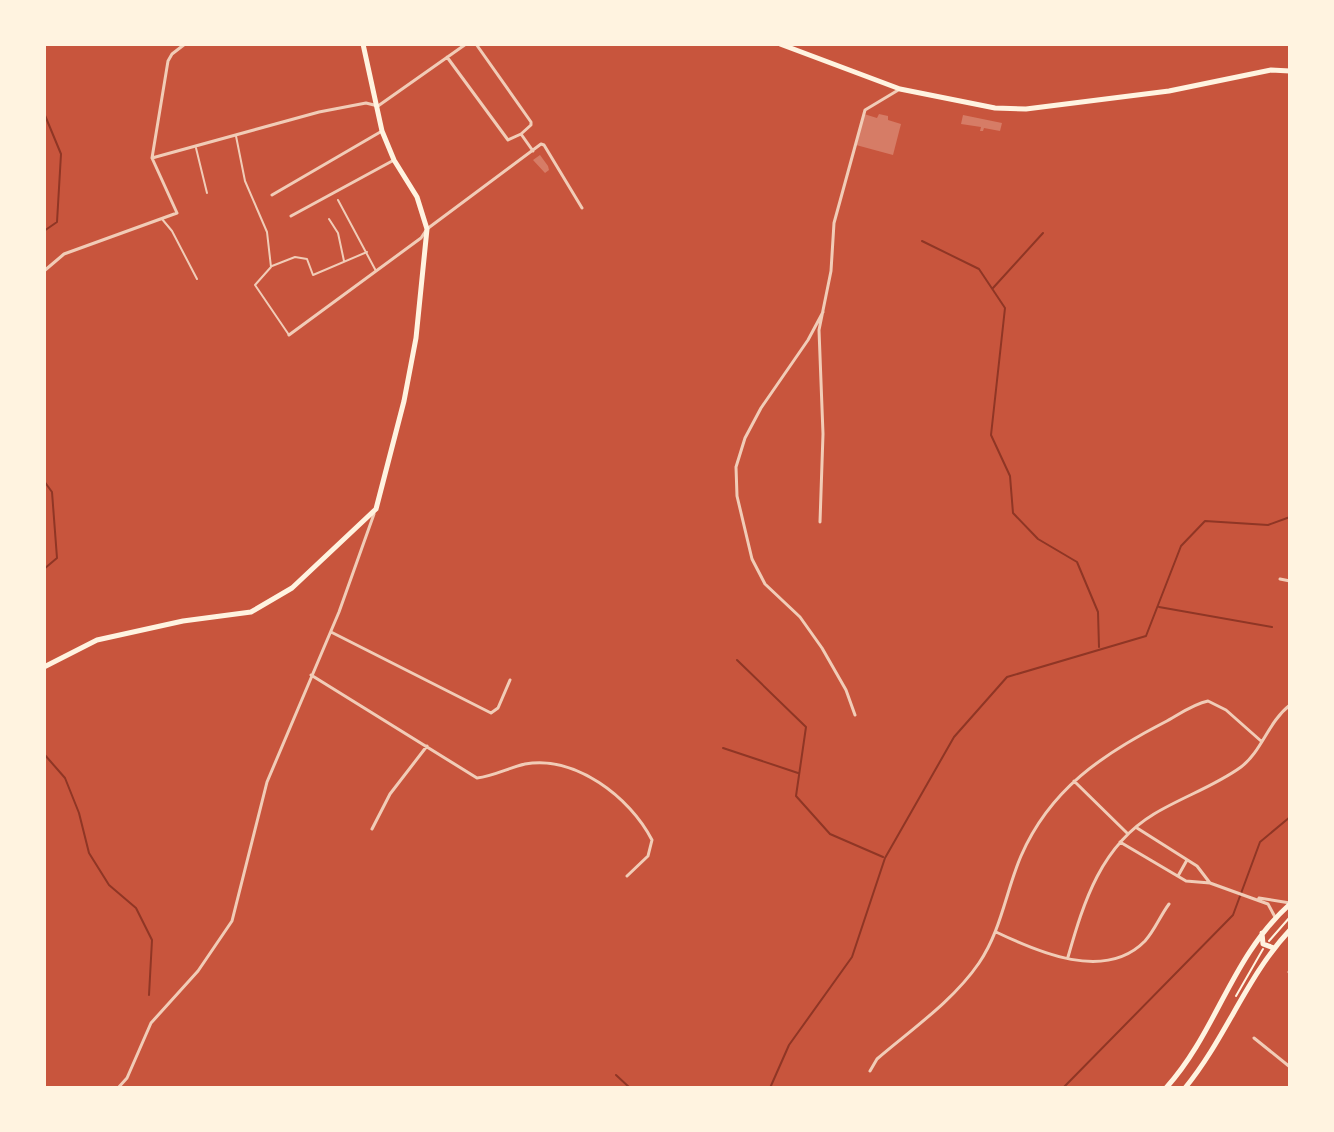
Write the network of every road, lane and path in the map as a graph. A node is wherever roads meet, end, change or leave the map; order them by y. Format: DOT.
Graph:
graph roads {
  1 [pos="185,44"];
  2 [pos="363,44"];
  3 [pos="476,44"];
  4 [pos="780,44"];
  5 [pos="463,45"];
  6 [pos="447,57"];
  7 [pos="1290,71"];
  8 [pos="900,89"];
  9 [pos="378,106"];
  10 [pos="382,131"];
  11 [pos="521,134"];
  12 [pos="236,135"];
  13 [pos="195,145"];
  14 [pos="533,151"];
  15 [pos="152,158"];
  16 [pos="394,160"];
  17 [pos="207,193"];
  18 [pos="272,195"];
  19 [pos="338,200"];
  20 [pos="582,208"];
  21 [pos="291,216"];
  22 [pos="162,219"];
  23 [pos="329,219"];
  24 [pos="427,229"];
  25 [pos="367,252"];
  26 [pos="344,262"];
  27 [pos="271,267"];
  28 [pos="44,271"];
  29 [pos="376,272"];
  30 [pos="197,279"];
  31 [pos="823,312"];
  32 [pos="289,335"];
  33 [pos="376,509"];
  34 [pos="820,522"];
  35 [pos="1280,579"];
  36 [pos="1290,581"];
  37 [pos="331,632"];
  38 [pos="44,667"];
  39 [pos="311,675"];
  40 [pos="510,680"];
  41 [pos="1290,705"];
  42 [pos="855,715"];
  43 [pos="1261,741"];
  44 [pos="427,746"];
  45 [pos="1074,781"];
  46 [pos="1136,827"];
  47 [pos="372,829"];
  48 [pos="1127,833"];
  49 [pos="1120,842"];
  50 [pos="1187,860"];
  51 [pos="627,876"];
  52 [pos="1178,876"];
  53 [pos="1210,883"];
  54 [pos="1255,898"];
  55 [pos="1169,904"];
  56 [pos="1290,904"];
  57 [pos="1275,917"];
  58 [pos="1290,917"];
  59 [pos="1290,930"];
  60 [pos="1263,931"];
  61 [pos="996,932"];
  62 [pos="1267,943"];
  63 [pos="1274,948"];
  64 [pos="1068,957"];
  65 [pos="1254,1038"];
  66 [pos="1290,1067"];
  67 [pos="870,1071"];
  68 [pos="118,1088"];
  69 [pos="1166,1088"];
  70 [pos="1185,1088"];
  1 -- 15 [label="street"];
  2 -- 9 [label="main road"];
  3 -- 11 [label="street"];
  4 -- 8 [label="main road"];
  5 -- 6 [label="street"];
  6 -- 9 [label="street"];
  6 -- 11 [label="street"];
  7 -- 8 [label="main road"];
  8 -- 31 [label="street"];
  9 -- 10 [label="main road"];
  9 -- 12 [label="street"];
  10 -- 16 [label="main road"];
  10 -- 18 [label="street"];
  11 -- 14 [label="street"];
  12 -- 13 [label="street"];
  12 -- 27 [label="lane"];
  13 -- 15 [label="street"];
  13 -- 17 [label="lane"];
  14 -- 20 [label="street"];
  14 -- 24 [label="street"];
  15 -- 22 [label="street"];
  16 -- 21 [label="street"];
  16 -- 24 [label="main road"];
  19 -- 25 [label="lane"];
  22 -- 28 [label="street"];
  22 -- 30 [label="lane"];
  23 -- 26 [label="lane"];
  24 -- 29 [label="street"];
  24 -- 33 [label="main road"];
  25 -- 26 [label="lane"];
  25 -- 29 [label="lane"];
  26 -- 27 [label="lane"];
  27 -- 32 [label="lane"];
  29 -- 32 [label="street"];
  31 -- 34 [label="street"];
  31 -- 42 [label="street"];
  33 -- 37 [label="street"];
  33 -- 38 [label="main road"];
  35 -- 36 [label="street"];
  37 -- 39 [label="street"];
  37 -- 40 [label="street"];
  39 -- 44 [label="street"];
  39 -- 68 [label="street"];
  41 -- 43 [label="street"];
  43 -- 45 [label="street"];
  43 -- 46 [label="street"];
  44 -- 47 [label="street"];
  44 -- 51 [label="street"];
  45 -- 48 [label="street"];
  45 -- 61 [label="street"];
  46 -- 48 [label="street"];
  46 -- 50 [label="street"];
  48 -- 49 [label="street"];
  49 -- 52 [label="street"];
  49 -- 64 [label="street"];
  50 -- 52 [label="street"];
  50 -- 53 [label="street"];
  52 -- 53 [label="street"];
  53 -- 54 [label="street"];
  54 -- 56 [label="street"];
  54 -- 57 [label="street"];
  55 -- 64 [label="street"];
  56 -- 57 [label="main road"];
  57 -- 60 [label="main road"];
  58 -- 62 [label="path"];
  59 -- 63 [label="main road"];
  60 -- 63 [label="main road"];
  60 -- 69 [label="main road"];
  61 -- 64 [label="street"];
  61 -- 67 [label="street"];
  63 -- 70 [label="main road"];
  65 -- 66 [label="street"];
}
